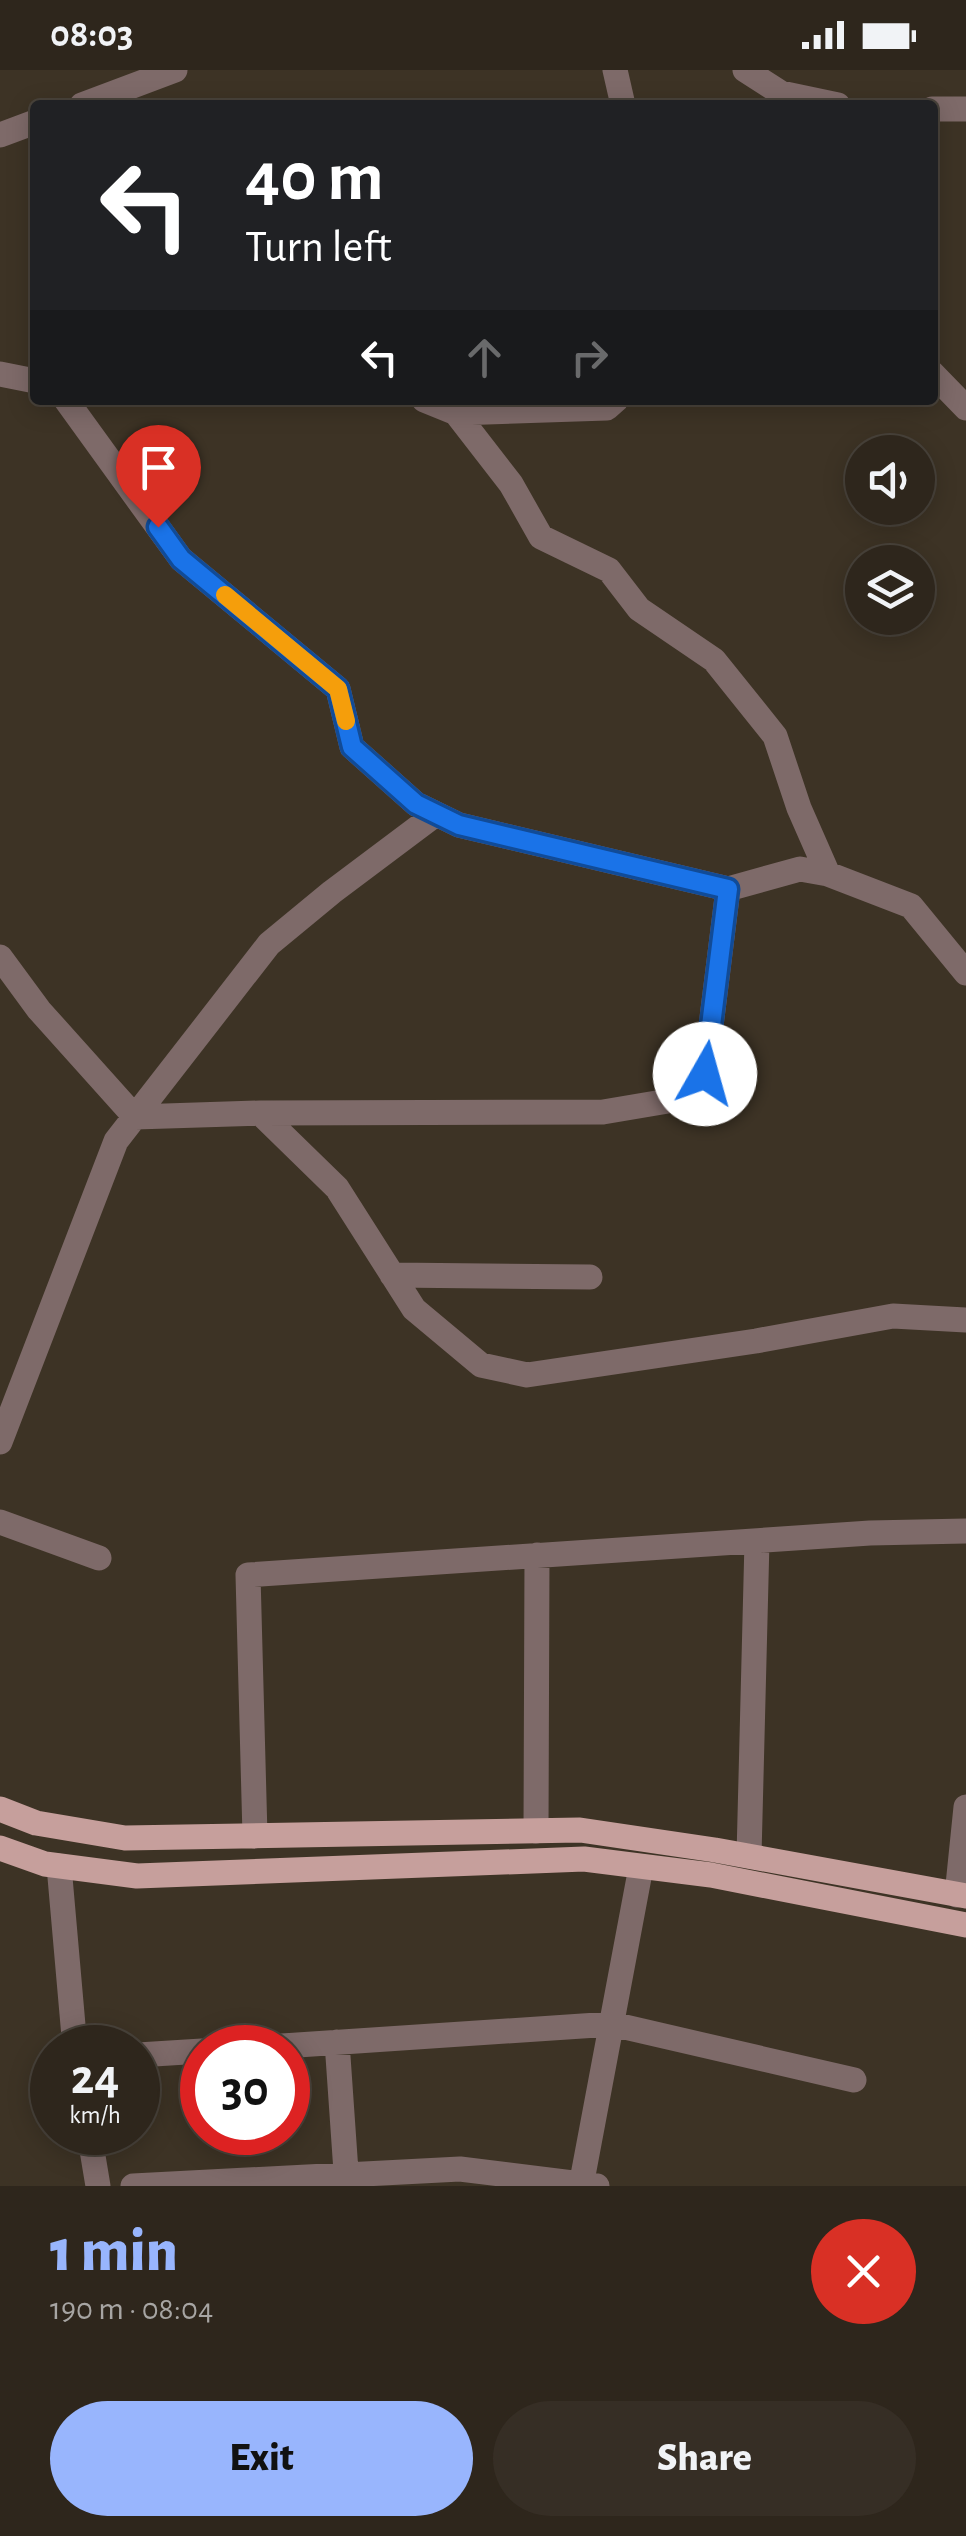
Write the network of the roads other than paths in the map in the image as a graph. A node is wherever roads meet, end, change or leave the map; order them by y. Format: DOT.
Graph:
graph roads {
  1 [pos="174,70"];
  2 [pos="616,70"];
  3 [pos="745,70"];
  4 [pos="782,99"];
  5 [pos="95,100"];
  6 [pos="622,100"];
  7 [pos="938,109"];
  8 [pos="966,110"];
  9 [pos="30,124"];
  10 [pos="0,134"];
  11 [pos="0,374"];
  12 [pos="938,379"];
  13 [pos="30,380"];
  14 [pos="70,405"];
  15 [pos="436,405"];
  16 [pos="610,405"];
  17 [pos="966,408"];
  18 [pos="456,413"];
  19 [pos="436,814"];
  20 [pos="828,874"];
  21 [pos="728,889"];
  22 [pos="0,956"];
  23 [pos="966,972"];
  24 [pos="260,1112"];
  25 [pos="135,1117"];
  26 [pos="392,1275"];
  27 [pos="590,1277"];
  28 [pos="966,1320"];
  29 [pos="0,1442"];
  30 [pos="0,1522"];
  31 [pos="966,1531"];
  32 [pos="757,1540"];
  33 [pos="537,1555"];
  34 [pos="100,1558"];
  35 [pos="966,1807"];
  36 [pos="0,1809"];
  37 [pos="536,1831"];
  38 [pos="255,1836"];
  39 [pos="0,1848"];
  40 [pos="749,1856"];
  41 [pos="59,1866"];
  42 [pos="641,1867"];
  43 [pos="962,1896"];
  44 [pos="966,1924"];
  45 [pos="612,2024"];
  46 [pos="73,2025"];
  47 [pos="336,2042"];
  48 [pos="310,2044"];
  49 [pos="854,2080"];
  50 [pos="93,2155"];
  51 [pos="347,2181"];
  52 [pos="587,2185"];
  53 [pos="98,2186"];
  54 [pos="132,2186"];
  1 -- 5 [label="street"];
  2 -- 6 [label="street"];
  3 -- 4 [label="street"];
  7 -- 8 [label="street"];
  9 -- 10 [label="street"];
  11 -- 13 [label="street"];
  12 -- 17 [label="street"];
  14 -- 19 [label="street"];
  15 -- 18 [label="street"];
  16 -- 18 [label="street"];
  18 -- 20 [label="street"];
  19 -- 21 [label="street"];
  19 -- 25 [label="street"];
  20 -- 21 [label="street"];
  20 -- 23 [label="street"];
  21 -- 24 [label="street"];
  22 -- 25 [label="street"];
  24 -- 25 [label="street"];
  24 -- 26 [label="street"];
  25 -- 29 [label="street"];
  26 -- 27 [label="street"];
  26 -- 28 [label="street"];
  30 -- 34 [label="street"];
  31 -- 32 [label="street"];
  32 -- 33 [label="street"];
  32 -- 40 [label="street"];
  33 -- 37 [label="street"];
  33 -- 38 [label="street"];
  35 -- 43 [label="street"];
  36 -- 38 [label="main road"];
  37 -- 38 [label="main road"];
  37 -- 40 [label="main road"];
  39 -- 41 [label="main road"];
  40 -- 43 [label="main road"];
  41 -- 42 [label="main road"];
  41 -- 46 [label="street"];
  42 -- 44 [label="main road"];
  42 -- 45 [label="street"];
  45 -- 47 [label="street"];
  45 -- 49 [label="street"];
  45 -- 52 [label="street"];
  47 -- 48 [label="street"];
  47 -- 51 [label="street"];
  50 -- 53 [label="street"];
  51 -- 52 [label="street"];
  51 -- 54 [label="street"];
}
